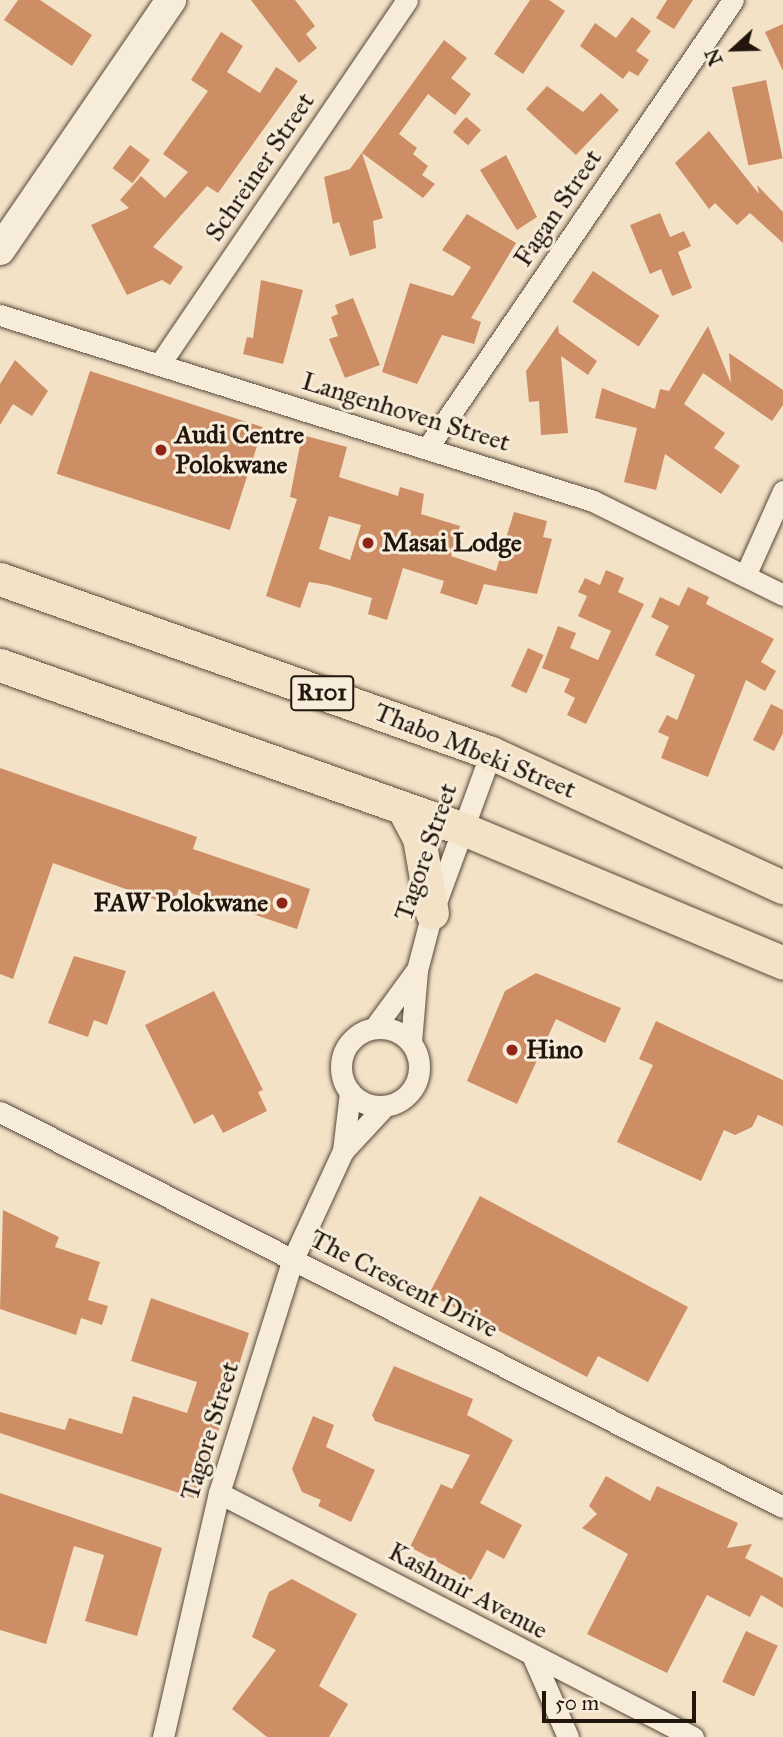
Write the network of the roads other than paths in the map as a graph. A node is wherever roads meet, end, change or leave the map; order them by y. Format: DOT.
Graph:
graph roads {
  1 [pos="171,0"];
  2 [pos="407,0"];
  3 [pos="733,0"];
  4 [pos="0,250"];
  5 [pos="0,315"];
  6 [pos="159,365"];
  7 [pos="428,447"];
  8 [pos="783,491"];
  9 [pos="745,576"];
  10 [pos="0,579"];
  11 [pos="783,595"];
  12 [pos="0,665"];
  13 [pos="491,753"];
  14 [pos="403,808"];
  15 [pos="461,828"];
  16 [pos="783,887"];
  17 [pos="432,913"];
  18 [pos="783,963"];
  19 [pos="417,970"];
  20 [pos="374,1027"];
  21 [pos="411,1042"];
  22 [pos="350,1092"];
  23 [pos="385,1106"];
  24 [pos="0,1112"];
  25 [pos="343,1151"];
  26 [pos="293,1259"];
  27 [pos="219,1493"];
  28 [pos="783,1507"];
  29 [pos="533,1657"];
  30 [pos="163,1737"];
  31 [pos="568,1737"];
  32 [pos="693,1737"];
  1 -- 4 [label="street"];
  2 -- 6 [label="street, Schreiner Street"];
  3 -- 7 [label="street, Fagan Street"];
  5 -- 6 [label="street, Langenhoven Street"];
  6 -- 7 [label="street, Langenhoven Street"];
  7 -- 9 [label="street, Langenhoven Street"];
  8 -- 9 [label="street"];
  9 -- 11 [label="street, Langenhoven Street"];
  10 -- 13 [label="main road, Thabo Mbeki Street / R101"];
  12 -- 14 [label="main road"];
  13 -- 15 [label="street, Tagore Street"];
  13 -- 16 [label="main road, Thabo Mbeki Street / R101"];
  14 -- 15 [label="main road"];
  14 -- 17 [label="main road"];
  15 -- 17 [label="street, Tagore Street"];
  15 -- 18 [label="main road"];
  17 -- 19 [label="street, Tagore Street"];
  19 -- 20 [label="street, Tagore Street"];
  19 -- 21 [label="street, Tagore Street"];
  20 -- 21 [label="street"];
  20 -- 22 [label="street, Tagore Street"];
  21 -- 23 [label="street, Tagore Street"];
  22 -- 23 [label="street"];
  22 -- 25 [label="street, Tagore Street"];
  23 -- 25 [label="street, Tagore Street"];
  24 -- 26 [label="street, The Crescent Drive"];
  25 -- 26 [label="street, Tagore Street"];
  26 -- 27 [label="street, Tagore Street"];
  26 -- 28 [label="street, The Crescent Drive"];
  27 -- 29 [label="street, Kashmir Avenue"];
  27 -- 30 [label="street, Tagore Street"];
  29 -- 31 [label="street"];
  29 -- 32 [label="street, Kashmir Avenue"];
}
